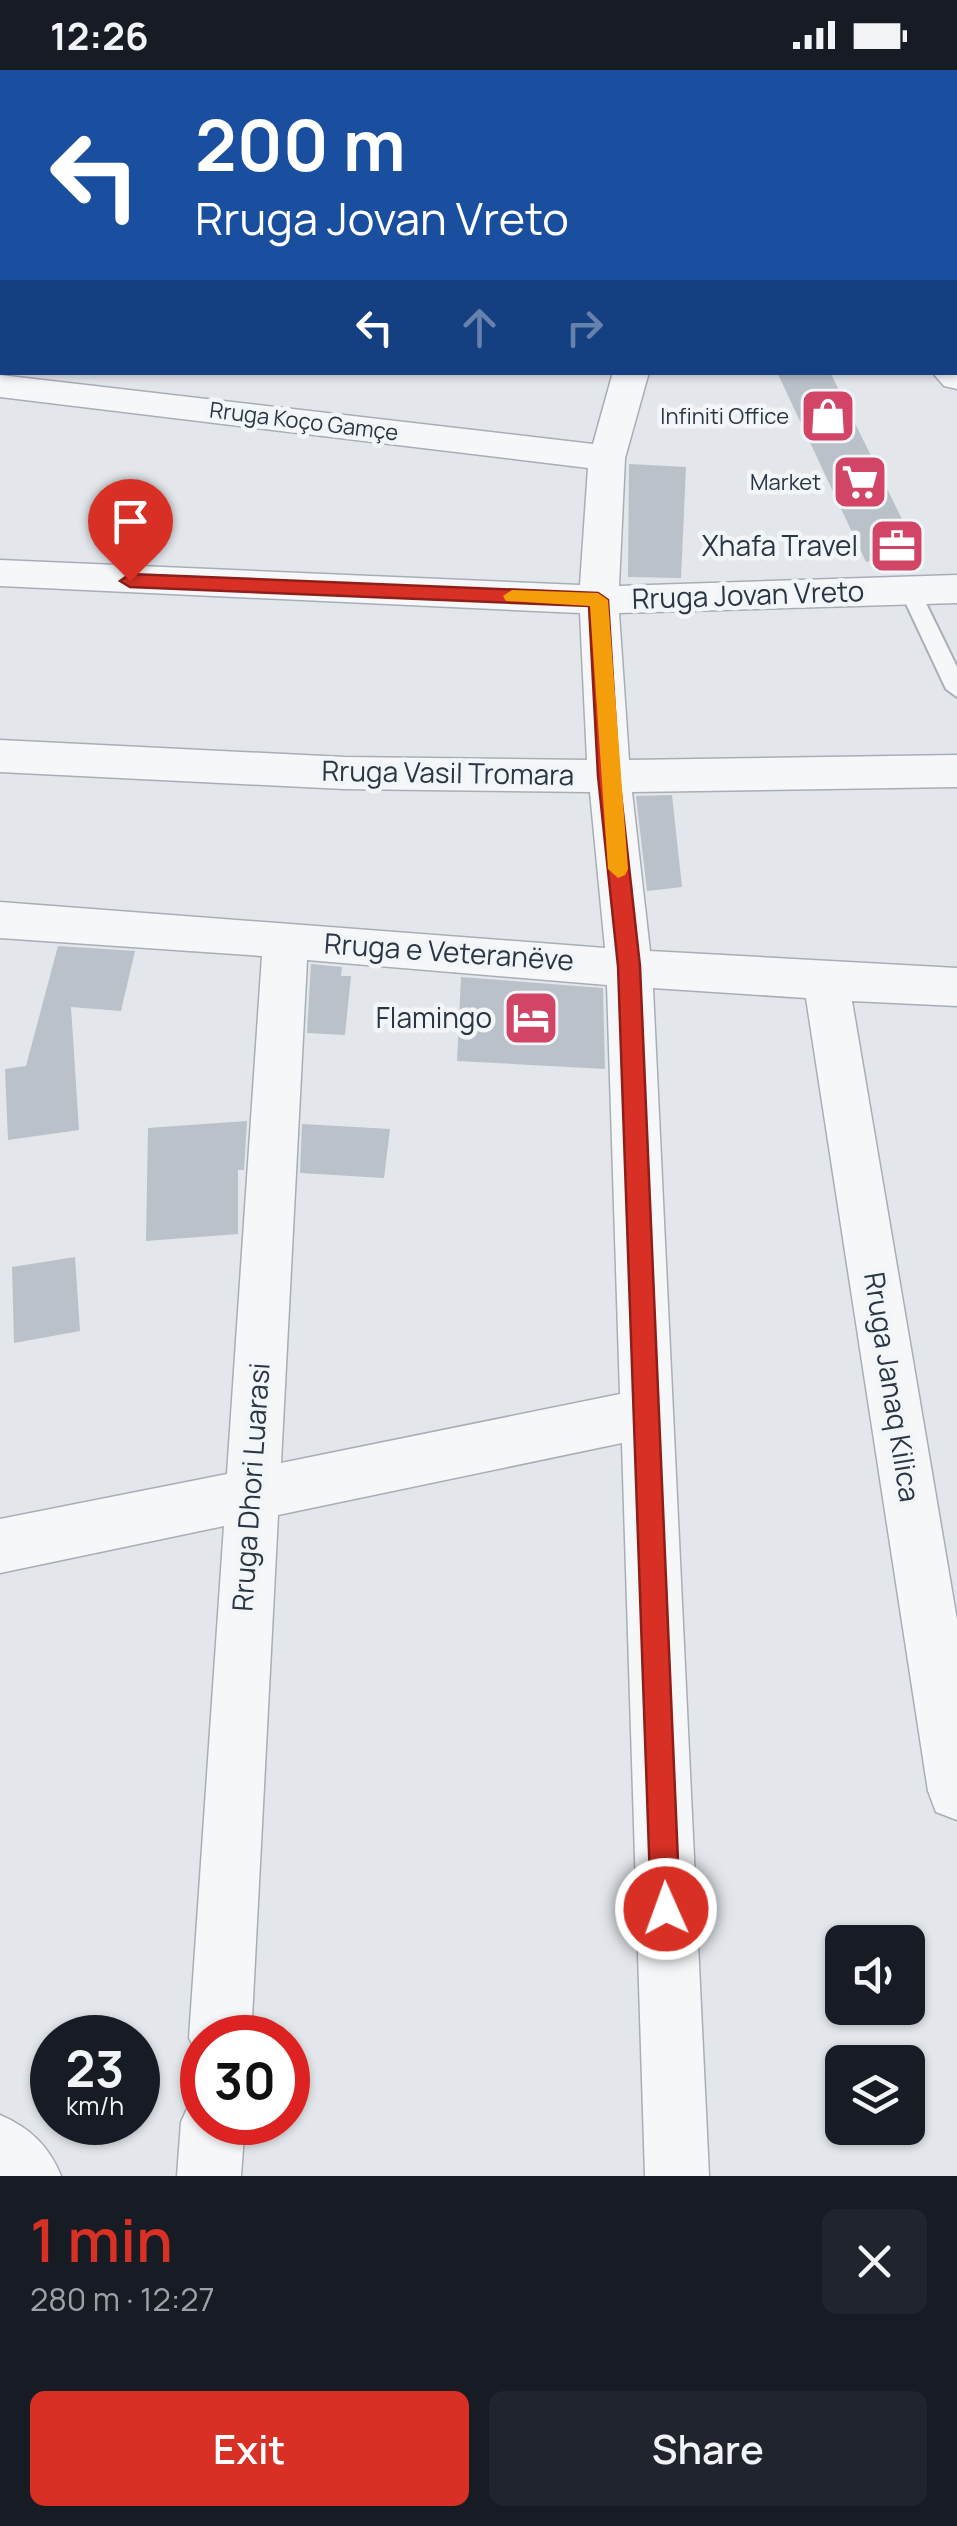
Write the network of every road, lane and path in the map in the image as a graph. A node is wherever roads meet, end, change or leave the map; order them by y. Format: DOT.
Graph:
graph roads {
  1 [pos="630,375"];
  2 [pos="0,386"];
  3 [pos="607,458"];
  4 [pos="0,573"];
  5 [pos="957,589"];
  6 [pos="910,590"];
  7 [pos="598,600"];
  8 [pos="957,689"];
  9 [pos="0,756"];
  10 [pos="957,771"];
  11 [pos="608,776"];
  12 [pos="0,920"];
  13 [pos="279,939"];
  14 [pos="629,966"];
  15 [pos="826,983"];
  16 [pos="957,986"];
  17 [pos="645,1414"];
  18 [pos="251,1494"];
  19 [pos="0,1546"];
  20 [pos="957,1790"];
  21 [pos="221,2015"];
  22 [pos="211,2145"];
  23 [pos="0,2146"];
  24 [pos="30,2176"];
  25 [pos="209,2176"];
  26 [pos="677,2176"];
  1 -- 3 [label="street"];
  2 -- 3 [label="street, Rruga Koço Gamçe"];
  3 -- 7 [label="street"];
  4 -- 7 [label="street, Rruga Jovan Vreto"];
  5 -- 6 [label="street, Rruga Jovan Vreto"];
  6 -- 7 [label="street, Rruga Jovan Vreto"];
  6 -- 8 [label="lane"];
  7 -- 11 [label="street"];
  9 -- 11 [label="street, Rruga Vasil Tromara"];
  10 -- 11 [label="street, Rruga Vasil Tromara"];
  11 -- 14 [label="street"];
  12 -- 13 [label="street, Rruga e Veteranëve"];
  13 -- 14 [label="street, Rruga e Veteranëve"];
  13 -- 18 [label="street, Rruga Dhori Luarasi"];
  14 -- 15 [label="street, Rruga e Veteranëve"];
  14 -- 17 [label="street"];
  15 -- 16 [label="street, Rruga e Veteranëve"];
  15 -- 20 [label="street, Rruga Janaq Kilica"];
  17 -- 18 [label="street"];
  17 -- 26 [label="street"];
  18 -- 19 [label="street"];
  18 -- 21 [label="street, Rruga Dhori Luarasi"];
  22 -- 25 [label="street"];
  23 -- 24 [label="street"];
}
